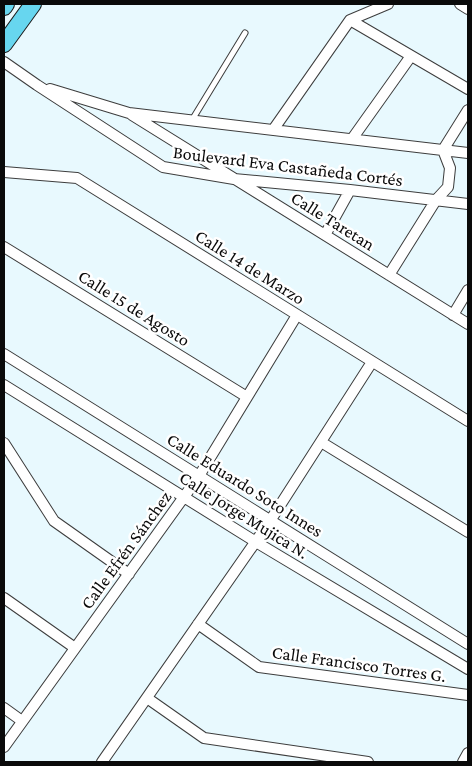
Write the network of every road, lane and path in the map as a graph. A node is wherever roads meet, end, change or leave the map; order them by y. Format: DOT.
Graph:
graph roads {
  1 [pos="6,4"];
  2 [pos="33,4"];
  3 [pos="388,4"];
  4 [pos="460,4"];
  5 [pos="4,7"];
  6 [pos="468,9"];
  7 [pos="350,20"];
  8 [pos="245,33"];
  9 [pos="4,44"];
  10 [pos="410,56"];
  11 [pos="4,62"];
  12 [pos="37,85"];
  13 [pos="468,90"];
  14 [pos="468,110"];
  15 [pos="129,113"];
  16 [pos="191,121"];
  17 [pos="273,130"];
  18 [pos="352,139"];
  19 [pos="443,150"];
  20 [pos="468,153"];
  21 [pos="4,172"];
  22 [pos="234,179"];
  23 [pos="350,190"];
  24 [pos="436,200"];
  25 [pos="468,204"];
  26 [pos="324,235"];
  27 [pos="4,247"];
  28 [pos="389,275"];
  29 [pos="468,290"];
  30 [pos="297,315"];
  31 [pos="453,315"];
  32 [pos="468,324"];
  33 [pos="4,354"];
  34 [pos="372,362"];
  35 [pos="4,385"];
  36 [pos="247,397"];
  37 [pos="468,421"];
  38 [pos="321,442"];
  39 [pos="4,443"];
  40 [pos="199,476"];
  41 [pos="184,497"];
  42 [pos="270,521"];
  43 [pos="468,532"];
  44 [pos="256,542"];
  45 [pos="129,574"];
  46 [pos="4,598"];
  47 [pos="198,624"];
  48 [pos="468,644"];
  49 [pos="75,648"];
  50 [pos="468,669"];
  51 [pos="468,695"];
  52 [pos="147,698"];
  53 [pos="4,708"];
  54 [pos="22,721"];
  55 [pos="4,747"];
  56 [pos="468,754"];
  57 [pos="102,762"];
  58 [pos="368,762"];
  59 [pos="463,762"];
  1 -- 5 [label="main road"];
  2 -- 9 [label="main road"];
  3 -- 7 [label="street"];
  4 -- 6 [label="street"];
  7 -- 10 [label="street"];
  7 -- 17 [label="street"];
  8 -- 16 [label="lane"];
  10 -- 13 [label="street"];
  10 -- 18 [label="street"];
  11 -- 12 [label="street, Boulevard Eva Castañeda Cortés"];
  12 -- 15 [label="street, Boulevard Eva Castañeda Cortés"];
  12 -- 22 [label="street, Boulevard Eva Castañeda Cortés"];
  14 -- 19 [label="street"];
  15 -- 16 [label="street, Boulevard Eva Castañeda Cortés"];
  15 -- 22 [label="street, Calle Taretan"];
  16 -- 17 [label="street, Boulevard Eva Castañeda Cortés"];
  17 -- 18 [label="street, Boulevard Eva Castañeda Cortés"];
  18 -- 19 [label="street, Boulevard Eva Castañeda Cortés"];
  19 -- 20 [label="street, Boulevard Eva Castañeda Cortés"];
  19 -- 24 [label="street"];
  21 -- 30 [label="street, Calle 14 de Marzo"];
  22 -- 23 [label="street, Boulevard Eva Castañeda Cortés"];
  22 -- 26 [label="street, Calle Taretan"];
  23 -- 24 [label="street, Boulevard Eva Castañeda Cortés"];
  23 -- 26 [label="street"];
  24 -- 25 [label="street, Boulevard Eva Castañeda Cortés"];
  24 -- 28 [label="street"];
  26 -- 28 [label="street, Calle Taretan"];
  27 -- 36 [label="street, Calle 15 de Agosto"];
  28 -- 31 [label="street, Calle Taretan"];
  29 -- 31 [label="street"];
  30 -- 34 [label="street, Calle 14 de Marzo"];
  30 -- 36 [label="street, Calle Efrén Sánchez"];
  31 -- 32 [label="street, Calle Taretan"];
  33 -- 40 [label="street, Calle Eduardo Soto Innes"];
  34 -- 37 [label="street, Calle 14 de Marzo"];
  34 -- 38 [label="street"];
  35 -- 41 [label="street, Calle Jorge Mujica N."];
  36 -- 40 [label="street, Calle Efrén Sánchez"];
  38 -- 42 [label="street"];
  38 -- 43 [label="street"];
  39 -- 45 [label="street"];
  40 -- 41 [label="street, Calle Efrén Sánchez"];
  40 -- 42 [label="street, Calle Eduardo Soto Innes"];
  41 -- 44 [label="street, Calle Jorge Mujica N."];
  41 -- 45 [label="street, Calle Efrén Sánchez"];
  42 -- 44 [label="street"];
  42 -- 48 [label="street, Calle Eduardo Soto Innes"];
  44 -- 47 [label="street"];
  44 -- 50 [label="street, Calle Jorge Mujica N."];
  45 -- 49 [label="street, Calle Efrén Sánchez"];
  46 -- 49 [label="street"];
  47 -- 51 [label="street, Calle Francisco Torres G."];
  47 -- 52 [label="street"];
  49 -- 54 [label="street, Calle Efrén Sánchez"];
  52 -- 57 [label="street"];
  52 -- 58 [label="street"];
  53 -- 54 [label="street"];
  54 -- 55 [label="street, Calle Efrén Sánchez"];
  56 -- 59 [label="street"];
}
